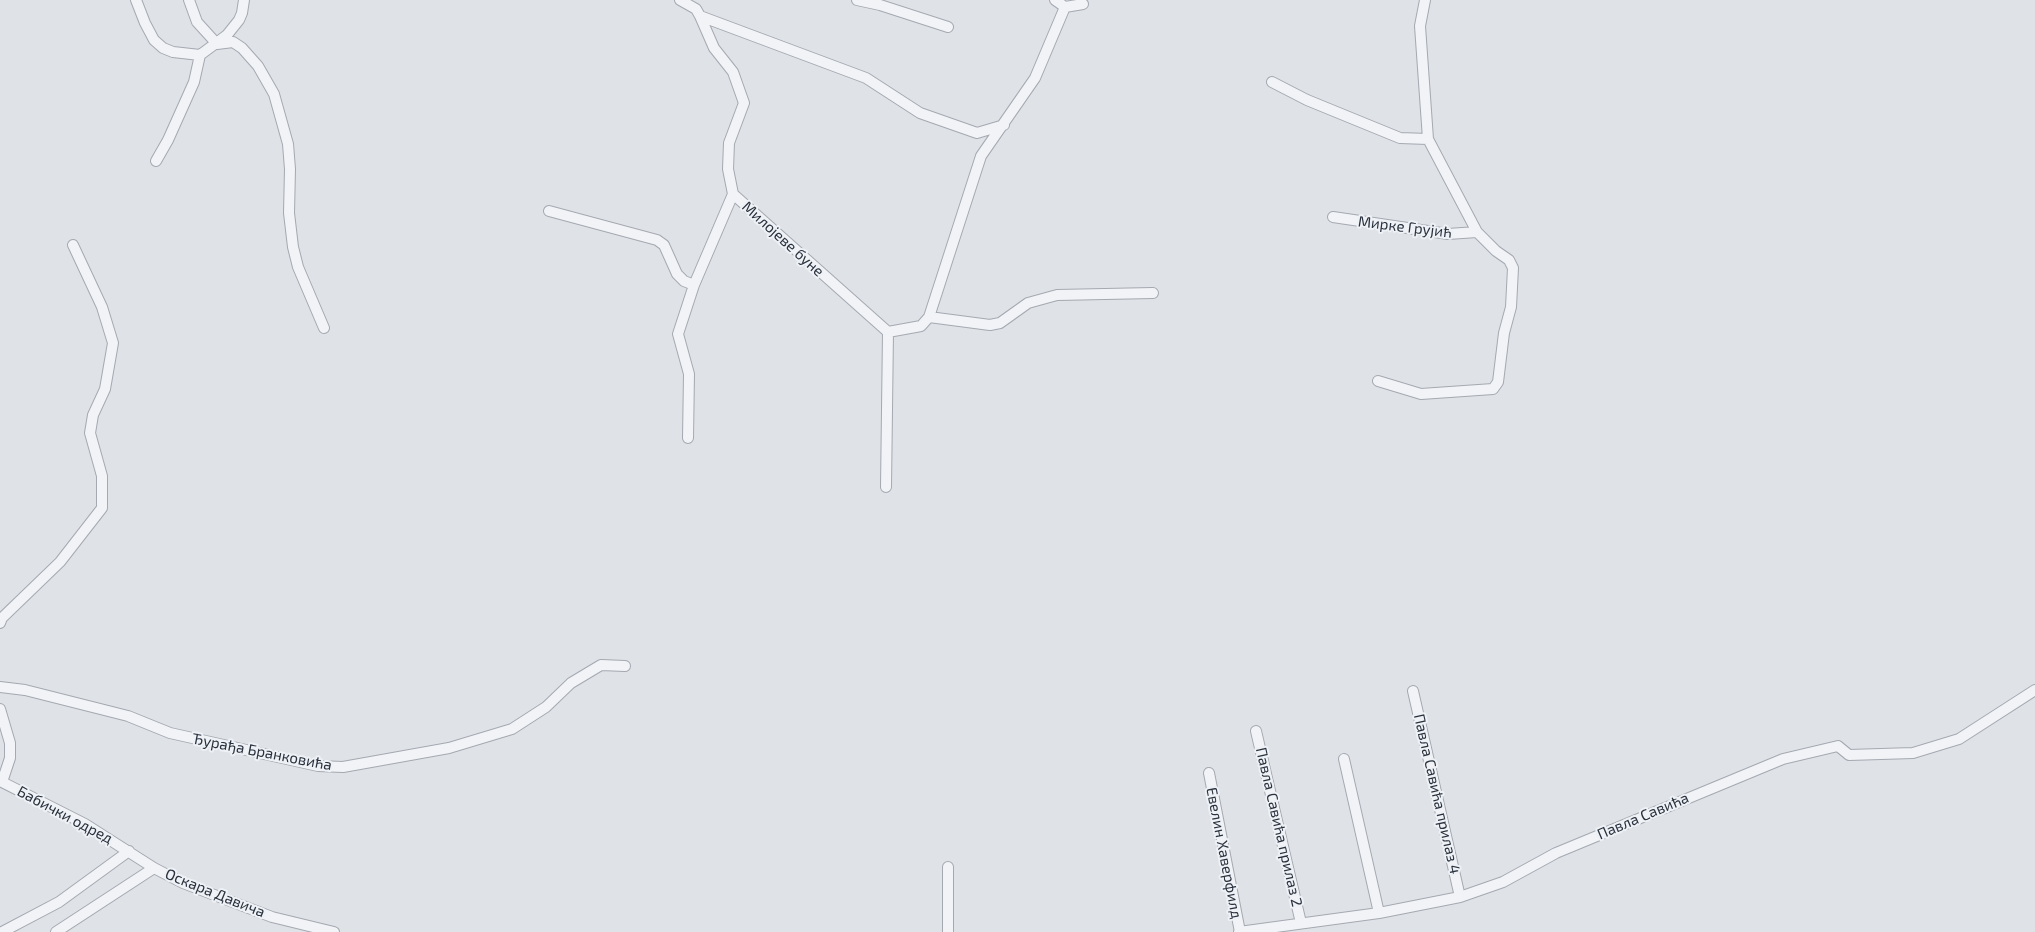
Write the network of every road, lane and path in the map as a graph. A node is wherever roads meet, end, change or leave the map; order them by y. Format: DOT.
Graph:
graph roads {
  1 [pos="136,0"];
  2 [pos="189,0"];
  3 [pos="244,0"];
  4 [pos="680,0"];
  5 [pos="857,0"];
  6 [pos="1055,0"];
  7 [pos="1425,0"];
  8 [pos="1084,4"];
  9 [pos="1065,7"];
  10 [pos="700,16"];
  11 [pos="948,27"];
  12 [pos="217,44"];
  13 [pos="200,55"];
  14 [pos="1272,82"];
  15 [pos="1004,125"];
  16 [pos="1428,139"];
  17 [pos="156,160"];
  18 [pos="733,194"];
  19 [pos="550,211"];
  20 [pos="1334,217"];
  21 [pos="1477,232"];
  22 [pos="73,245"];
  23 [pos="694,285"];
  24 [pos="1153,293"];
  25 [pos="929,318"];
  26 [pos="324,328"];
  27 [pos="888,332"];
  28 [pos="1378,381"];
  29 [pos="688,438"];
  30 [pos="886,487"];
  31 [pos="0,623"];
  32 [pos="624,666"];
  33 [pos="0,687"];
  34 [pos="2035,690"];
  35 [pos="1413,691"];
  36 [pos="0,709"];
  37 [pos="1256,731"];
  38 [pos="1344,759"];
  39 [pos="1208,773"];
  40 [pos="1,781"];
  41 [pos="129,851"];
  42 [pos="948,867"];
  43 [pos="154,868"];
  44 [pos="1460,897"];
  45 [pos="1379,912"];
  46 [pos="1301,923"];
  47 [pos="2,932"];
  48 [pos="56,932"];
  49 [pos="334,932"];
  50 [pos="948,932"];
  51 [pos="1239,932"];
  1 -- 13 [label="street"];
  2 -- 12 [label="street"];
  3 -- 12 [label="street"];
  4 -- 10 [label="street, Милојеве буне"];
  5 -- 11 [label="street"];
  6 -- 9 [label="street"];
  7 -- 16 [label="street"];
  8 -- 9 [label="street"];
  9 -- 15 [label="street"];
  10 -- 15 [label="street, Милојеве буне"];
  10 -- 18 [label="street, Милојеве буне"];
  12 -- 13 [label="street"];
  12 -- 26 [label="street"];
  13 -- 17 [label="street"];
  14 -- 16 [label="street"];
  15 -- 25 [label="street"];
  16 -- 21 [label="street"];
  18 -- 23 [label="street"];
  18 -- 27 [label="street, Милојеве буне"];
  19 -- 23 [label="street"];
  20 -- 21 [label="street, Мирке Грујић"];
  21 -- 28 [label="street"];
  22 -- 31 [label="street"];
  23 -- 29 [label="street"];
  24 -- 25 [label="street"];
  25 -- 27 [label="street"];
  27 -- 30 [label="street"];
  32 -- 33 [label="street, Ђурађа Бранковића"];
  34 -- 44 [label="street, Павла Савића"];
  35 -- 44 [label="street, Павла Савића прилаз 4"];
  36 -- 40 [label="street"];
  37 -- 46 [label="street, Павла Савића прилаз 2"];
  38 -- 45 [label="street"];
  39 -- 51 [label="street, Евелин Хаверфилд"];
  40 -- 41 [label="street, Бабички одред"];
  41 -- 43 [label="street, Оскара Давича"];
  41 -- 47 [label="street"];
  42 -- 50 [label="street"];
  43 -- 48 [label="street"];
  43 -- 49 [label="street, Оскара Давича"];
  44 -- 45 [label="street, Павла Савића"];
  45 -- 46 [label="street, Павла Савића"];
  46 -- 51 [label="street, Павла Савића"];
}
